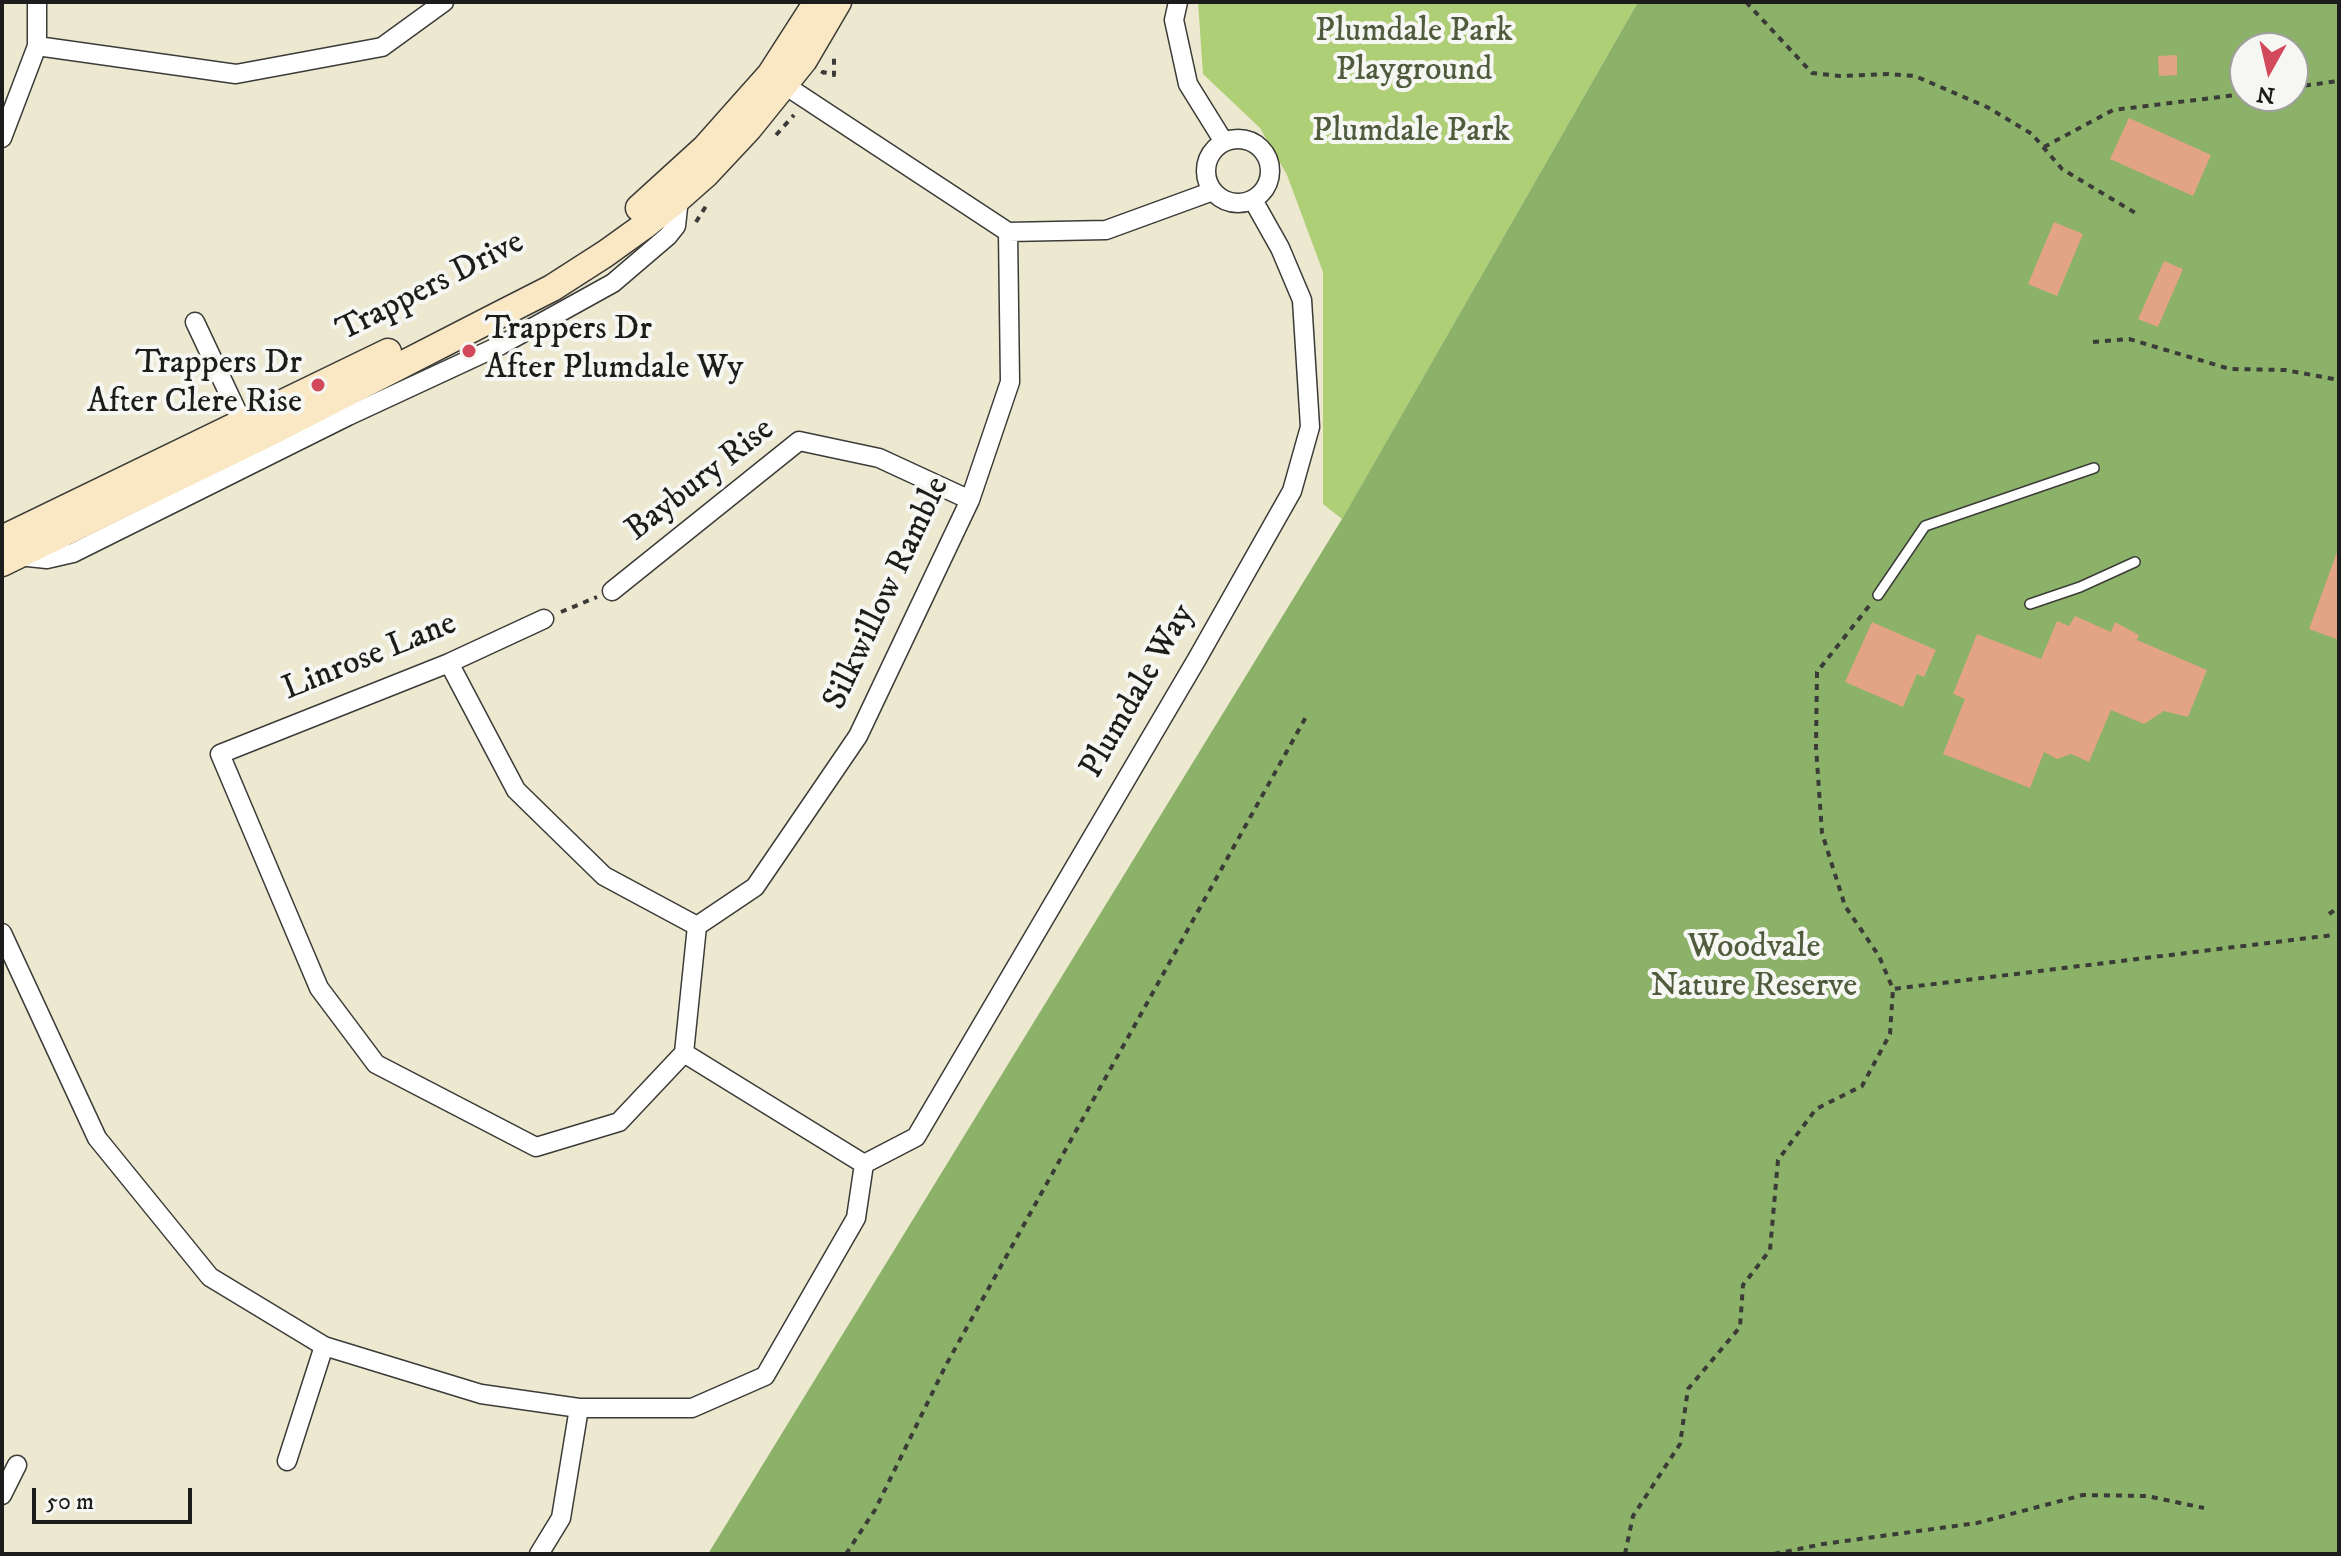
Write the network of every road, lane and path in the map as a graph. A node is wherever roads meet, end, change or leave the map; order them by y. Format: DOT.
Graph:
graph roads {
  1 [pos="37,2"];
  2 [pos="444,2"];
  3 [pos="817,2"];
  4 [pos="838,2"];
  5 [pos="1178,2"];
  6 [pos="1746,2"];
  7 [pos="37,46"];
  8 [pos="777,80"];
  9 [pos="2339,81"];
  10 [pos="2309,85"];
  11 [pos="2229,96"];
  12 [pos="2,138"];
  13 [pos="1224,142"];
  14 [pos="2044,147"];
  15 [pos="1213,191"];
  16 [pos="1253,200"];
  17 [pos="2137,214"];
  18 [pos="1008,232"];
  19 [pos="195,322"];
  20 [pos="2093,342"];
  21 [pos="2339,380"];
  22 [pos="243,424"];
  23 [pos="2094,468"];
  24 [pos="970,500"];
  25 [pos="7,552"];
  26 [pos="2135,562"];
  27 [pos="612,591"];
  28 [pos="1878,595"];
  29 [pos="2030,604"];
  30 [pos="544,619"];
  31 [pos="449,663"];
  32 [pos="1307,715"];
  33 [pos="2339,907"];
  34 [pos="2329,914"];
  35 [pos="697,926"];
  36 [pos="2,933"];
  37 [pos="2333,935"];
  38 [pos="1893,989"];
  39 [pos="684,1053"];
  40 [pos="864,1164"];
  41 [pos="324,1346"];
  42 [pos="579,1408"];
  43 [pos="287,1461"];
  44 [pos="17,1465"];
  45 [pos="2,1495"];
  46 [pos="2204,1508"];
  47 [pos="539,1554"];
  48 [pos="846,1554"];
  49 [pos="1625,1554"];
  50 [pos="1774,1554"];
  1 -- 7 [label="street"];
  2 -- 7 [label="street"];
  3 -- 8 [label="main road, Trappers Drive"];
  4 -- 8 [label="main road, Trappers Drive"];
  5 -- 13 [label="street"];
  6 -- 14 [label="path"];
  7 -- 12 [label="street"];
  8 -- 18 [label="street"];
  8 -- 22 [label="main road, Trappers Drive"];
  8 -- 25 [label="main road, Trappers Drive"];
  9 -- 10 [label="path"];
  11 -- 14 [label="path"];
  13 -- 15 [label="street"];
  13 -- 16 [label="street"];
  14 -- 17 [label="path"];
  15 -- 16 [label="street"];
  15 -- 18 [label="street"];
  16 -- 40 [label="street, Plumdale Way"];
  18 -- 24 [label="street, Silkwillow Ramble"];
  19 -- 22 [label="street"];
  20 -- 21 [label="path"];
  22 -- 25 [label="main road, Trappers Drive"];
  23 -- 28 [label="lane"];
  24 -- 27 [label="street, Baybury Rise"];
  24 -- 35 [label="street, Silkwillow Ramble"];
  26 -- 29 [label="lane"];
  27 -- 30 [label="path"];
  28 -- 38 [label="path"];
  30 -- 31 [label="street, Linrose Lane"];
  31 -- 35 [label="street"];
  31 -- 39 [label="street, Linrose Lane"];
  32 -- 48 [label="path"];
  33 -- 34 [label="path"];
  35 -- 39 [label="street"];
  36 -- 41 [label="street"];
  37 -- 38 [label="path"];
  38 -- 49 [label="path"];
  39 -- 40 [label="street"];
  40 -- 42 [label="street"];
  41 -- 42 [label="street"];
  41 -- 43 [label="street"];
  42 -- 47 [label="street"];
  44 -- 45 [label="street"];
  46 -- 50 [label="path"];
}
